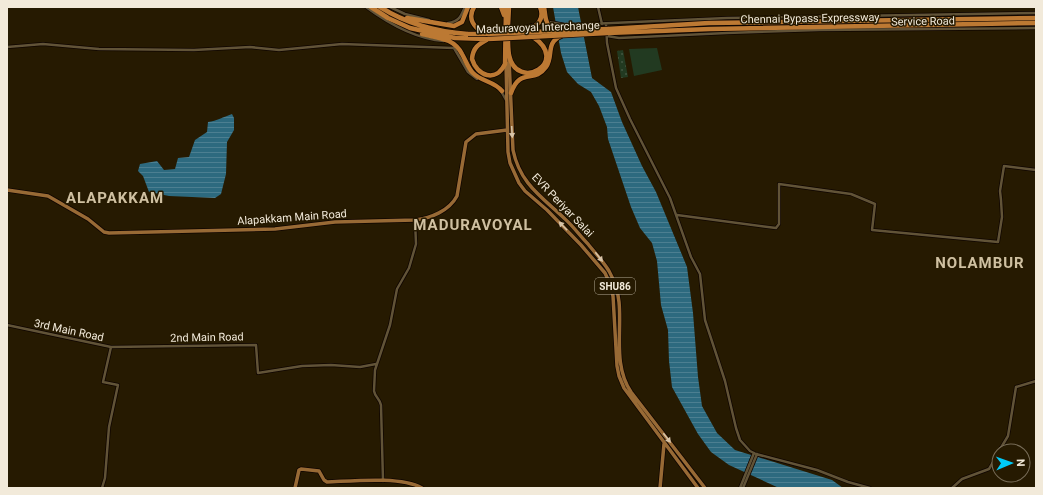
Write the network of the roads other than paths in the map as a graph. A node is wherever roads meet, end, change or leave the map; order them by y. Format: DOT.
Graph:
graph roads {
  1 [pos="366,7"];
  2 [pos="371,7"];
  3 [pos="380,7"];
  4 [pos="390,7"];
  5 [pos="465,7"];
  6 [pos="468,7"];
  7 [pos="474,7"];
  8 [pos="501,7"];
  9 [pos="506,7"];
  10 [pos="510,7"];
  11 [pos="540,7"];
  12 [pos="544,7"];
  13 [pos="598,7"];
  14 [pos="390,13"];
  15 [pos="1036,13"];
  16 [pos="507,15"];
  17 [pos="1036,18"];
  18 [pos="1036,23"];
  19 [pos="602,24"];
  20 [pos="410,28"];
  21 [pos="508,28"];
  22 [pos="1036,28"];
  23 [pos="607,31"];
  24 [pos="515,33"];
  25 [pos="562,33"];
  26 [pos="484,34"];
  27 [pos="468,36"];
  28 [pos="533,37"];
  29 [pos="488,39"];
  30 [pos="448,40"];
  31 [pos="454,46"];
  32 [pos="7,47"];
  33 [pos="507,57"];
  34 [pos="525,75"];
  35 [pos="502,91"];
  36 [pos="511,93"];
  37 [pos="506,101"];
  38 [pos="507,130"];
  39 [pos="1036,170"];
  40 [pos="7,190"];
  41 [pos="554,209"];
  42 [pos="550,213"];
  43 [pos="676,215"];
  44 [pos="415,220"];
  45 [pos="7,325"];
  46 [pos="618,344"];
  47 [pos="111,347"];
  48 [pos="129,347"];
  49 [pos="376,364"];
  50 [pos="1036,381"];
  51 [pos="1004,443"];
  52 [pos="664,444"];
  53 [pos="755,454"];
  54 [pos="753,458"];
  55 [pos="991,465"];
  56 [pos="689,467"];
  57 [pos="684,471"];
  58 [pos="382,481"];
  59 [pos="102,488"];
  60 [pos="295,488"];
  61 [pos="422,488"];
  62 [pos="660,488"];
  63 [pos="698,488"];
  64 [pos="705,488"];
  65 [pos="740,488"];
  66 [pos="744,488"];
  67 [pos="870,488"];
  68 [pos="952,488"];
  1 -- 30 [label="street"];
  2 -- 20 [label="highway"];
  3 -- 14 [label="highway"];
  4 -- 5 [label="street"];
  6 -- 14 [label="highway"];
  7 -- 26 [label="highway"];
  8 -- 16 [label="highway"];
  9 -- 16 [label="highway"];
  10 -- 16 [label="highway"];
  11 -- 24 [label="highway, bridge"];
  12 -- 25 [label="highway, bridge"];
  13 -- 19 [label="street"];
  14 -- 27 [label="highway"];
  15 -- 23 [label="street"];
  16 -- 21 [label="highway, SHU86"];
  16 -- 33 [label="highway, SHU86"];
  17 -- 23 [label="highway, Chennai Bypass Expressway"];
  18 -- 23 [label="highway, Chennai Bypass Expressway"];
  19 -- 21 [label="street"];
  19 -- 23 [label="street"];
  20 -- 27 [label="highway"];
  20 -- 30 [label="highway"];
  21 -- 33 [label="highway, SHU86"];
  22 -- 23 [label="street, Service Road"];
  23 -- 25 [label="highway, Maduravoyal Interchange, bridge"];
  23 -- 43 [label="street"];
  24 -- 25 [label="highway, Maduravoyal Interchange, bridge"];
  24 -- 26 [label="highway, Maduravoyal Interchange, bridge"];
  25 -- 28 [label="highway, Maduravoyal Interchange, bridge"];
  25 -- 34 [label="highway"];
  26 -- 27 [label="highway, Maduravoyal Interchange, bridge"];
  27 -- 29 [label="highway, Maduravoyal Interchange"];
  28 -- 29 [label="highway, Maduravoyal Interchange, bridge"];
  28 -- 34 [label="highway"];
  29 -- 33 [label="highway"];
  30 -- 31 [label="highway"];
  31 -- 32 [label="street"];
  31 -- 35 [label="highway"];
  33 -- 34 [label="highway"];
  33 -- 36 [label="main road, SHU86"];
  33 -- 37 [label="main road, SHU86"];
  34 -- 36 [label="highway"];
  35 -- 37 [label="street"];
  36 -- 41 [label="main road, EVR Periyar Salai / SHU86, one-way"];
  37 -- 38 [label="main road, EVR Periyar Salai / SHU86"];
  38 -- 42 [label="main road, EVR Periyar Salai / SHU86"];
  38 -- 44 [label="main road, Alapakkam Main Road"];
  39 -- 43 [label="street"];
  40 -- 44 [label="main road, Alapakkam Main Road"];
  41 -- 42 [label="main road"];
  41 -- 46 [label="main road, EVR Periyar Salai / SHU86, one-way"];
  46 -- 42 [label="main road, EVR Periyar Salai / SHU86, one-way"];
  43 -- 53 [label="street"];
  44 -- 49 [label="street"];
  45 -- 47 [label="street, 3rd Main Road"];
  46 -- 52 [label="main road, EVR Periyar Salai / SHU86"];
  46 -- 56 [label="main road, EVR Periyar Salai / SHU86, one-way"];
  47 -- 48 [label="street, 3rd Main Road"];
  47 -- 59 [label="street"];
  48 -- 49 [label="street, 2nd Main Road"];
  49 -- 58 [label="street"];
  50 -- 51 [label="street"];
  52 -- 57 [label="main road, EVR Periyar Salai / SHU86"];
  52 -- 62 [label="main road"];
  53 -- 54 [label="street"];
  53 -- 67 [label="street"];
  54 -- 65 [label="street"];
  54 -- 66 [label="street"];
  55 -- 68 [label="street"];
  56 -- 57 [label="main road"];
  56 -- 64 [label="main road, EVR Periyar Salai / SHU86"];
  57 -- 63 [label="main road, EVR Periyar Salai / SHU86"];
  58 -- 60 [label="main road"];
  58 -- 61 [label="main road"];
}
